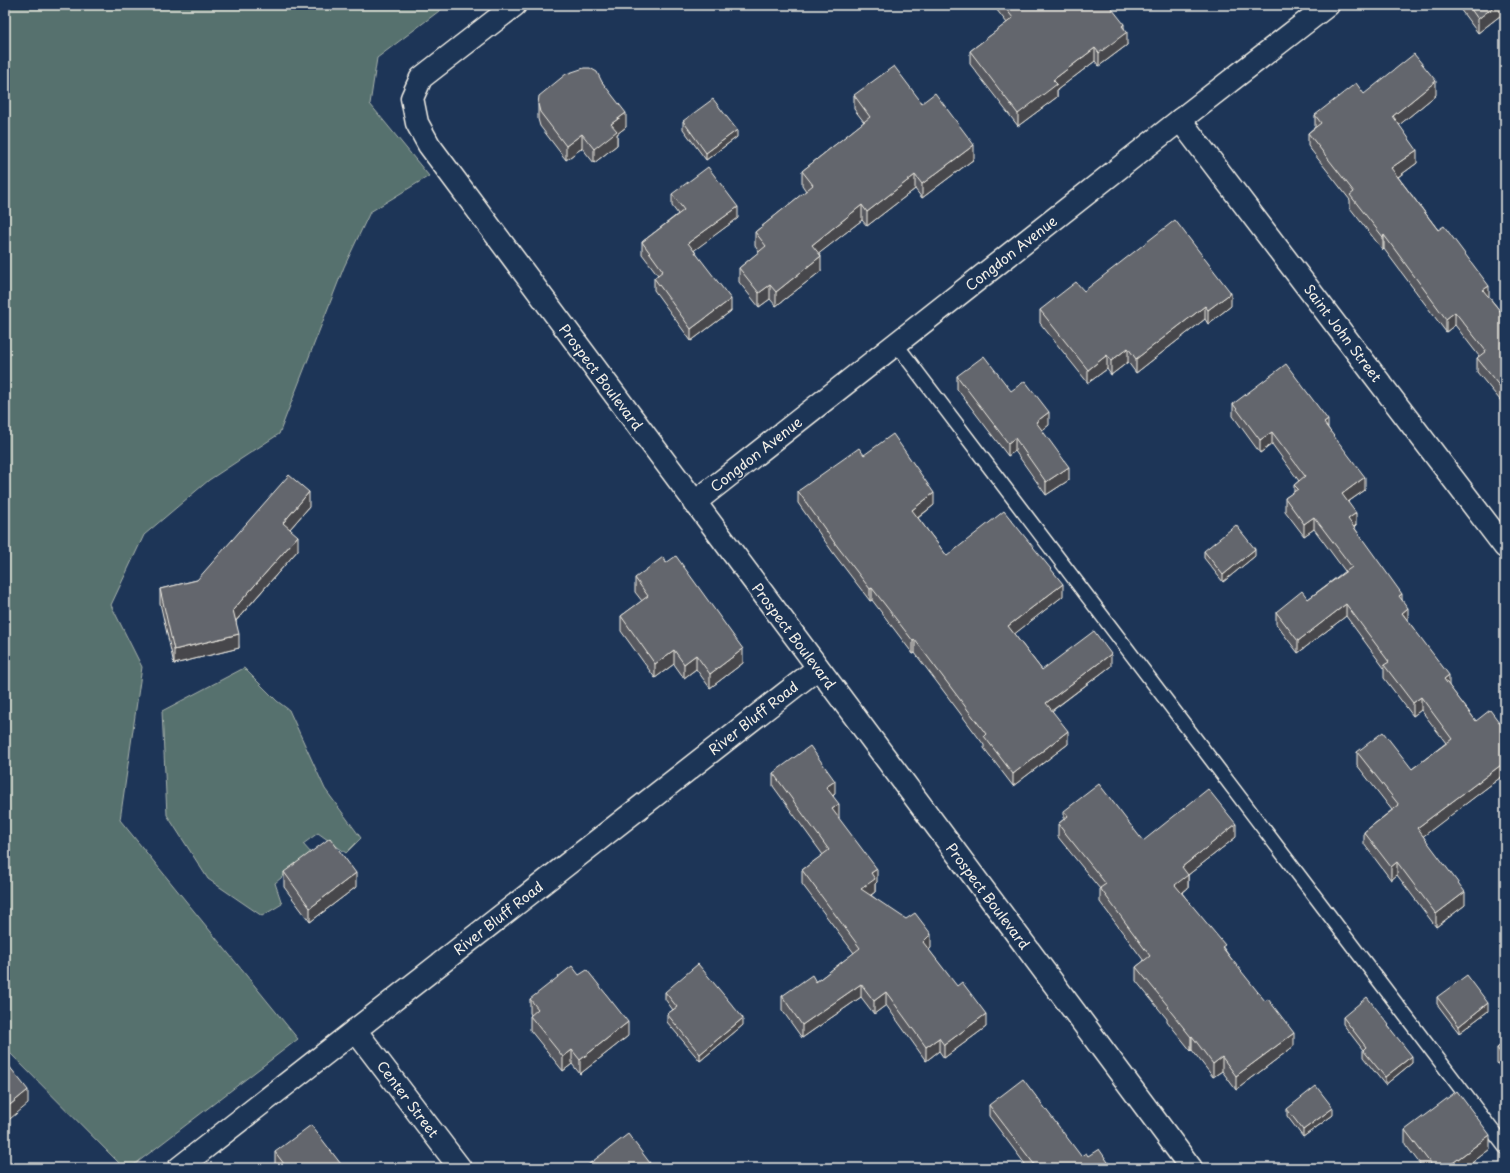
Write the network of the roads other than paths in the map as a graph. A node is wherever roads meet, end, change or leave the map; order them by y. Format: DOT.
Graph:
graph roads {
  1 [pos="515,5"];
  2 [pos="1328,5"];
  3 [pos="1180,120"];
  4 [pos="896,344"];
  5 [pos="694,503"];
  6 [pos="1505,547"];
  7 [pos="818,668"];
  8 [pos="355,1030"];
  9 [pos="1505,1147"];
  10 [pos="179,1168"];
  11 [pos="460,1168"];
  12 [pos="1191,1168"];
  1 -- 5 [label="street, Prospect Boulevard"];
  2 -- 3 [label="street, Congdon Avenue"];
  3 -- 4 [label="street, Congdon Avenue"];
  3 -- 6 [label="street, Saint John Street"];
  4 -- 5 [label="street, Congdon Avenue"];
  4 -- 9 [label="lane"];
  5 -- 7 [label="street, Prospect Boulevard"];
  7 -- 8 [label="street, River Bluff Road"];
  7 -- 12 [label="street, Prospect Boulevard"];
  8 -- 10 [label="street, River Bluff Road"];
  8 -- 11 [label="street, Center Street"];
}
